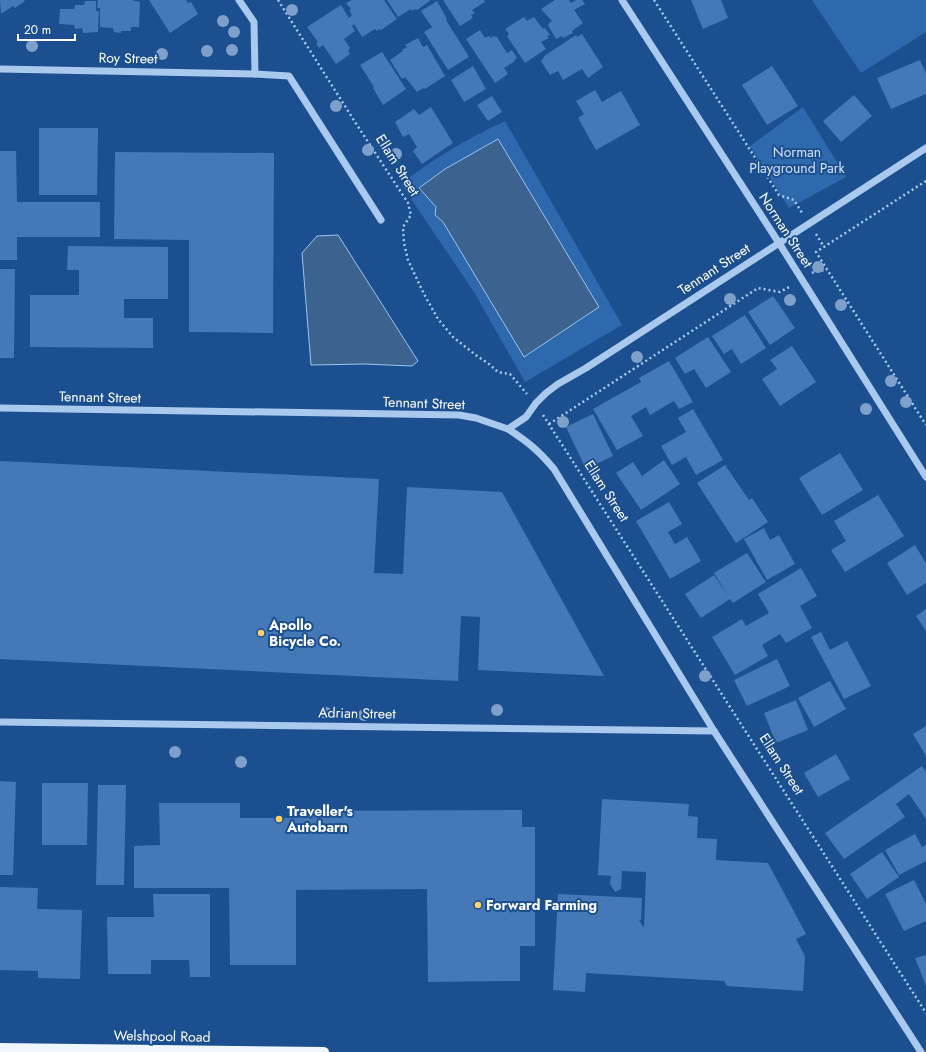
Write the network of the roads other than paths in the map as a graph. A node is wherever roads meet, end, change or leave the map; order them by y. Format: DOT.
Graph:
graph roads {
  1 [pos="239,0"];
  2 [pos="622,0"];
  3 [pos="0,69"];
  4 [pos="255,74"];
  5 [pos="926,148"];
  6 [pos="381,220"];
  7 [pos="779,243"];
  8 [pos="0,408"];
  9 [pos="508,429"];
  10 [pos="926,477"];
  11 [pos="0,722"];
  12 [pos="714,731"];
  13 [pos="0,1048"];
  14 [pos="324,1052"];
  15 [pos="921,1052"];
  1 -- 4 [label="street"];
  2 -- 7 [label="street, Norman Street"];
  3 -- 4 [label="street, Roy Street"];
  4 -- 6 [label="street"];
  5 -- 7 [label="street, Tennant Street"];
  7 -- 9 [label="street, Tennant Street"];
  7 -- 10 [label="street, Norman Street"];
  8 -- 9 [label="street, Tennant Street"];
  9 -- 12 [label="street"];
  11 -- 12 [label="street, Adrian Street"];
  12 -- 15 [label="street"];
  13 -- 14 [label="main road, Welshpool Road"];
}
